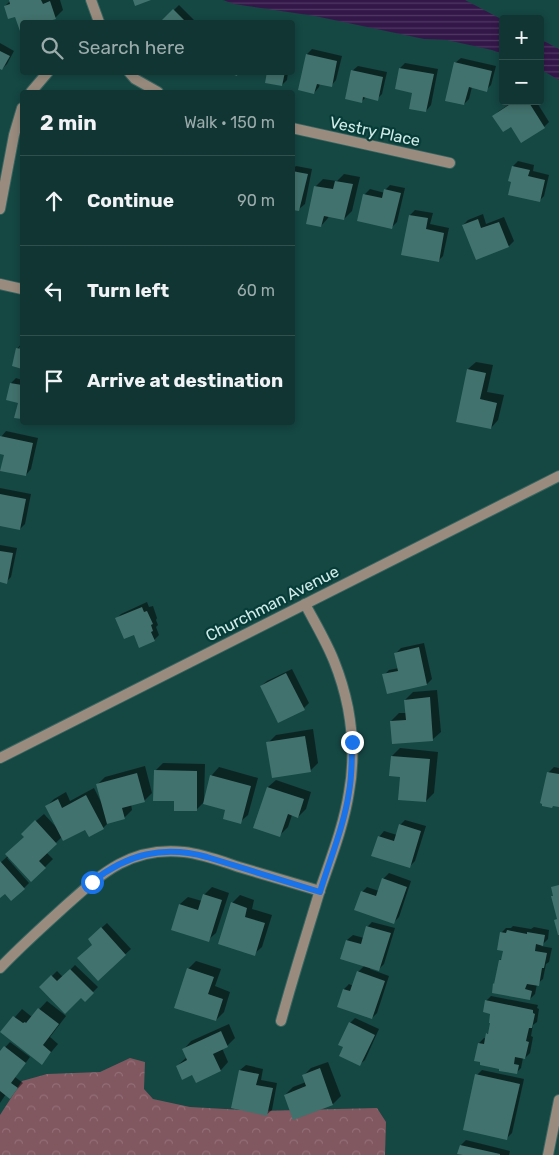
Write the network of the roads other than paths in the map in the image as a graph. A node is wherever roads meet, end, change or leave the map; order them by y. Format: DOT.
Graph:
graph roads {
  1 [pos="91,0"];
  2 [pos="98,20"];
  3 [pos="45,75"];
  4 [pos="132,75"];
  5 [pos="33,90"];
  6 [pos="154,90"];
  7 [pos="20,115"];
  8 [pos="295,129"];
  9 [pos="450,163"];
  10 [pos="0,209"];
  11 [pos="0,284"];
  12 [pos="20,289"];
  13 [pos="559,476"];
  14 [pos="305,604"];
  15 [pos="0,758"];
  16 [pos="320,892"];
  17 [pos="0,968"];
  18 [pos="281,1020"];
  19 [pos="559,1100"];
  20 [pos="548,1155"];
  1 -- 2 [label="street"];
  3 -- 5 [label="street"];
  4 -- 6 [label="street"];
  7 -- 10 [label="street"];
  8 -- 9 [label="street, Vestry Place"];
  11 -- 12 [label="street"];
  13 -- 14 [label="street, Churchman Avenue"];
  14 -- 15 [label="street, Churchman Avenue"];
  14 -- 16 [label="street"];
  16 -- 17 [label="street"];
  16 -- 18 [label="street"];
  19 -- 20 [label="street"];
}
